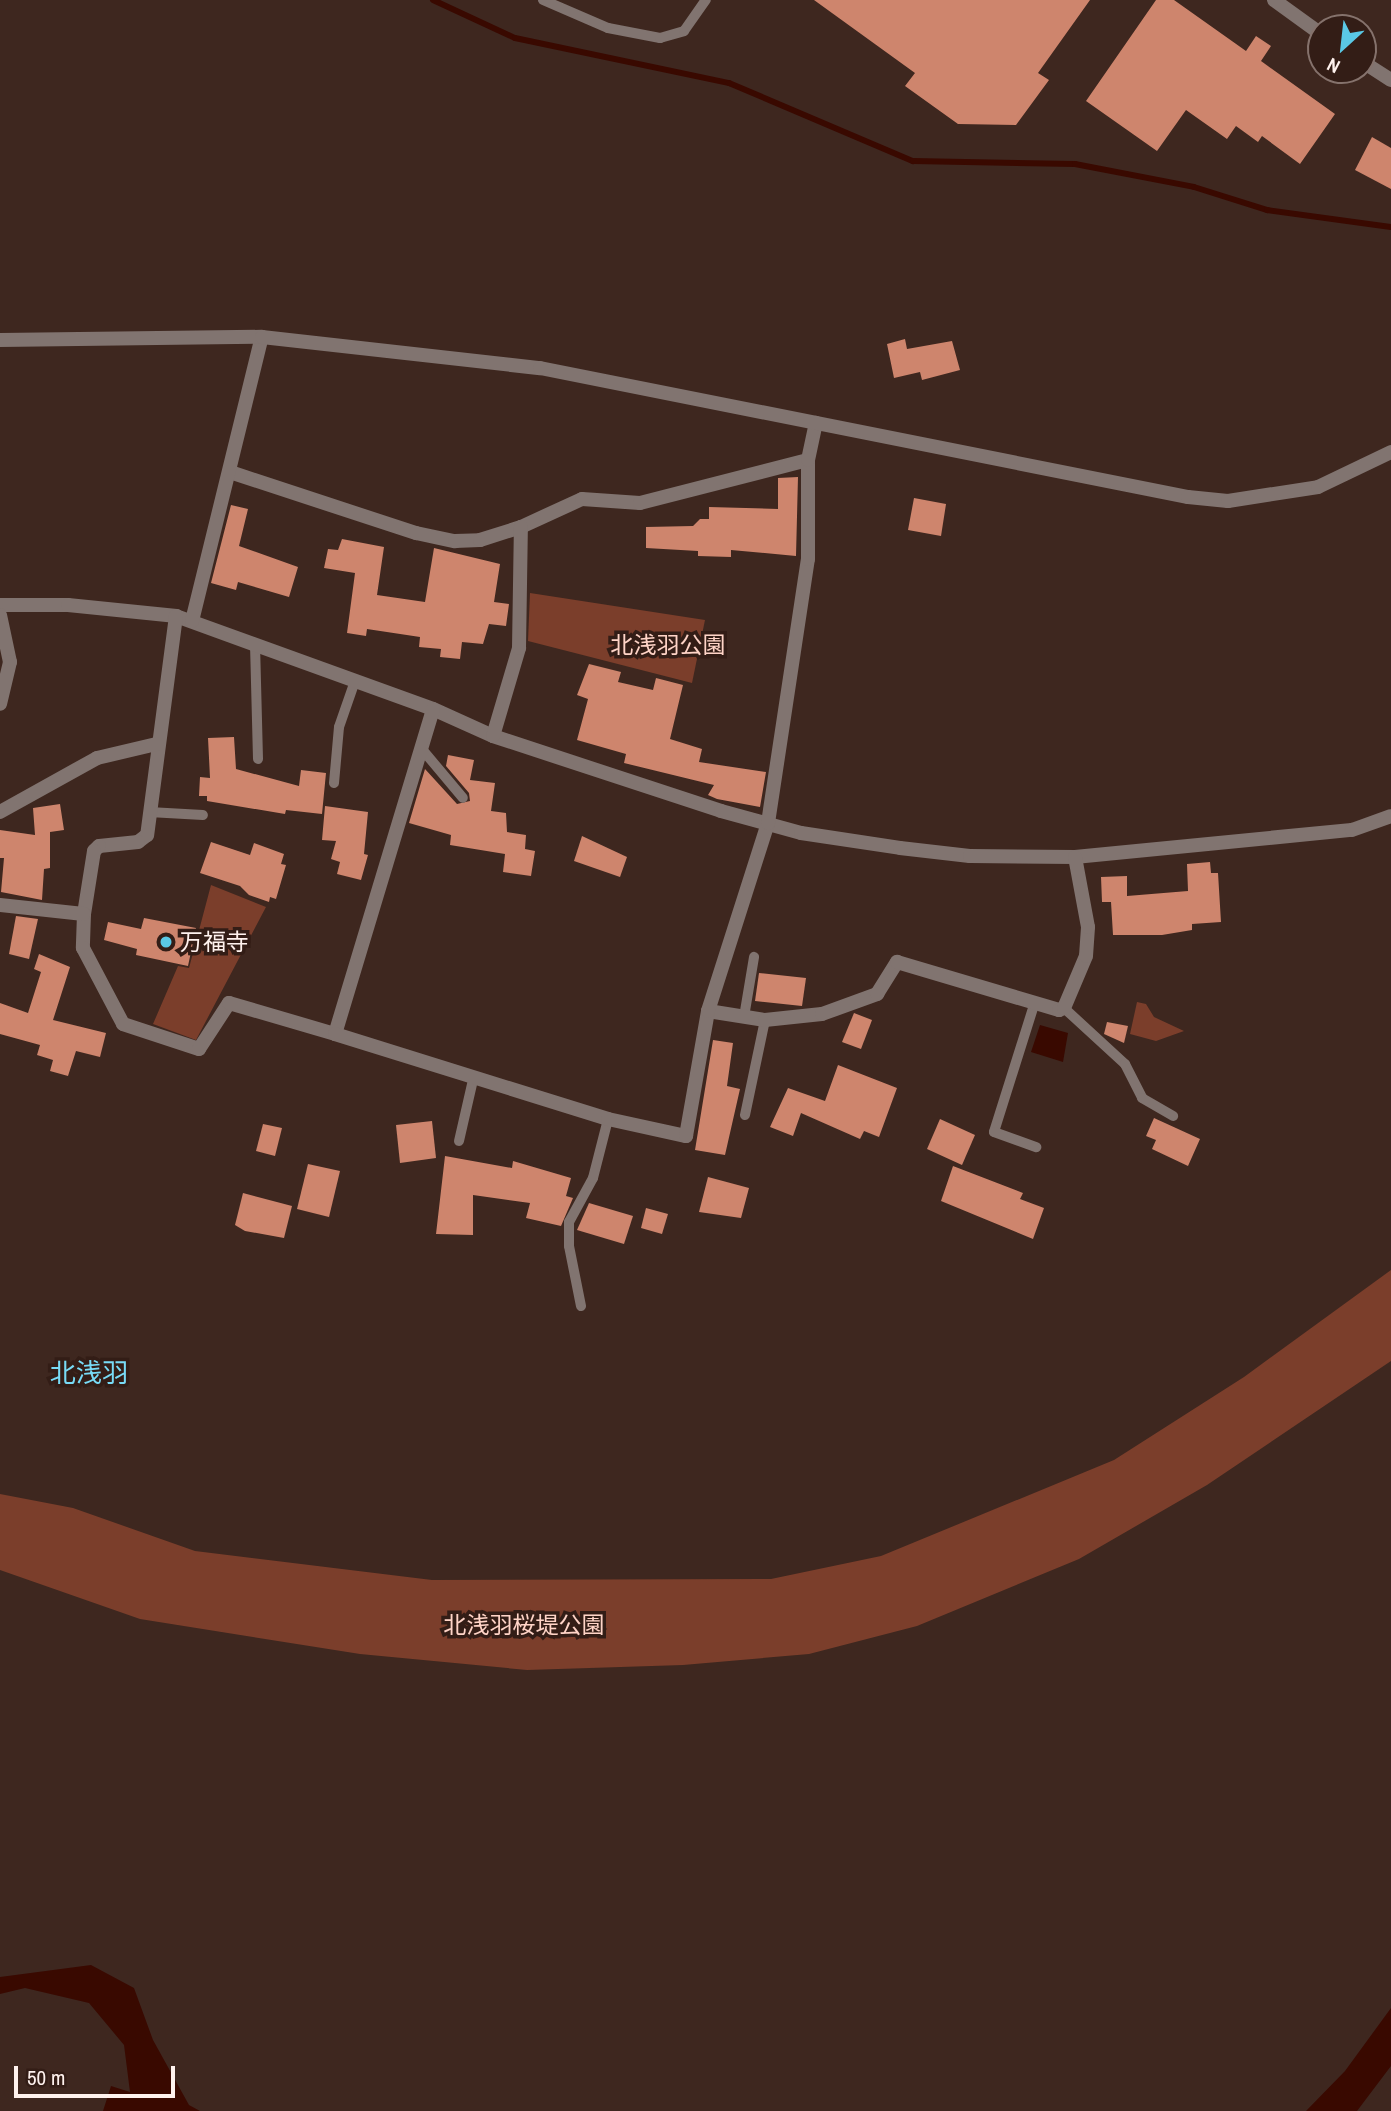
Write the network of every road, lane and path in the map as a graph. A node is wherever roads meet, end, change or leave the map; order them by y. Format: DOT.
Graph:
graph roads {
  1 [pos="543,0"];
  2 [pos="706,0"];
  3 [pos="1274,0"];
  4 [pos="1307,24"];
  5 [pos="262,337"];
  6 [pos="0,340"];
  7 [pos="816,423"];
  8 [pos="1391,452"];
  9 [pos="808,460"];
  10 [pos="230,472"];
  11 [pos="521,527"];
  12 [pos="0,605"];
  13 [pos="0,615"];
  14 [pos="176,616"];
  15 [pos="192,621"];
  16 [pos="255,644"];
  17 [pos="355,681"];
  18 [pos="0,704"];
  19 [pos="433,709"];
  20 [pos="493,736"];
  21 [pos="156,744"];
  22 [pos="421,748"];
  23 [pos="258,759"];
  24 [pos="334,783"];
  25 [pos="463,798"];
  26 [pos="0,812"];
  27 [pos="149,812"];
  28 [pos="204,815"];
  29 [pos="1390,821"];
  30 [pos="768,823"];
  31 [pos="1075,857"];
  32 [pos="0,905"];
  33 [pos="84,914"];
  34 [pos="754,957"];
  35 [pos="1034,1005"];
  36 [pos="1065,1008"];
  37 [pos="708,1010"];
  38 [pos="744,1017"];
  39 [pos="765,1020"];
  40 [pos="335,1034"];
  41 [pos="472,1080"];
  42 [pos="745,1115"];
  43 [pos="1173,1116"];
  44 [pos="608,1119"];
  45 [pos="459,1141"];
  46 [pos="1036,1147"];
  47 [pos="581,1306"];
  1 -- 2 [label="lane"];
  3 -- 4 [label="street"];
  5 -- 6 [label="street"];
  5 -- 7 [label="street"];
  5 -- 10 [label="street"];
  7 -- 8 [label="street"];
  7 -- 9 [label="street"];
  9 -- 11 [label="street"];
  9 -- 30 [label="street"];
  10 -- 11 [label="street"];
  10 -- 15 [label="street"];
  11 -- 20 [label="street"];
  12 -- 14 [label="street"];
  13 -- 18 [label="street"];
  14 -- 15 [label="street"];
  14 -- 21 [label="street"];
  15 -- 16 [label="street"];
  16 -- 17 [label="street"];
  16 -- 23 [label="lane"];
  17 -- 19 [label="street"];
  17 -- 24 [label="lane"];
  19 -- 20 [label="street"];
  19 -- 22 [label="street"];
  20 -- 30 [label="street"];
  21 -- 26 [label="street"];
  21 -- 27 [label="street"];
  22 -- 25 [label="lane"];
  22 -- 40 [label="street"];
  27 -- 28 [label="lane"];
  27 -- 33 [label="street"];
  29 -- 31 [label="street"];
  30 -- 31 [label="street"];
  30 -- 37 [label="street"];
  31 -- 36 [label="street"];
  32 -- 33 [label="street"];
  33 -- 40 [label="street"];
  34 -- 38 [label="lane"];
  35 -- 36 [label="street"];
  35 -- 39 [label="street"];
  35 -- 46 [label="lane"];
  36 -- 43 [label="lane"];
  37 -- 38 [label="street"];
  37 -- 44 [label="street"];
  38 -- 39 [label="street"];
  39 -- 42 [label="lane"];
  40 -- 41 [label="street"];
  41 -- 44 [label="street"];
  41 -- 45 [label="lane"];
  44 -- 47 [label="lane"];
}
